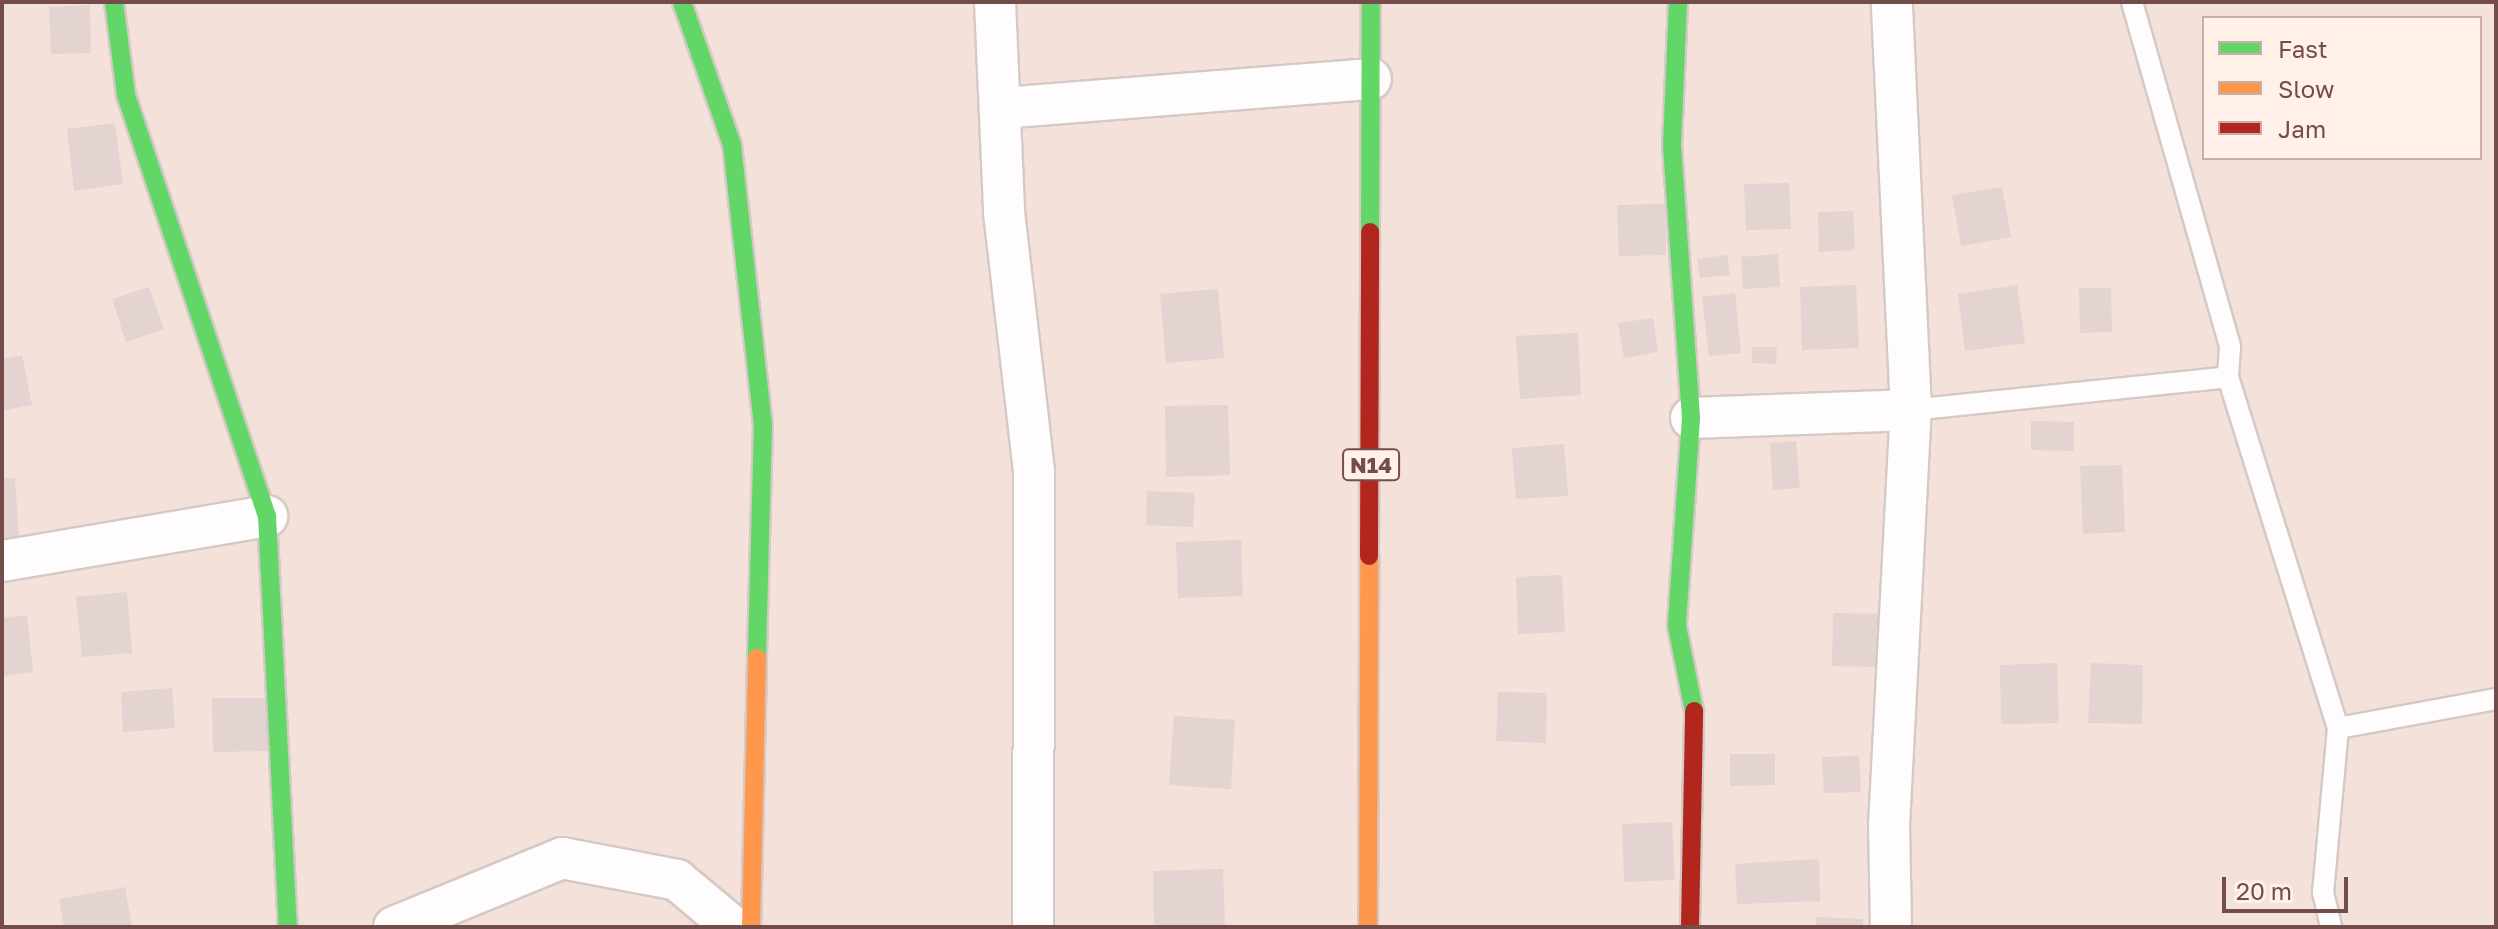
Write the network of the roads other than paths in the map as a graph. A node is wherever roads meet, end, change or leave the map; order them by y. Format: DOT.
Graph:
graph roads {
  1 [pos="114,2"];
  2 [pos="682,2"];
  3 [pos="995,2"];
  4 [pos="1371,2"];
  5 [pos="1678,2"];
  6 [pos="1892,2"];
  7 [pos="2132,2"];
  8 [pos="1371,79"];
  9 [pos="1001,108"];
  10 [pos="2228,377"];
  11 [pos="1911,410"];
  12 [pos="1691,418"];
  13 [pos="267,516"];
  14 [pos="2,561"];
  15 [pos="2496,699"];
  16 [pos="2338,728"];
  17 [pos="288,927"];
  18 [pos="394,927"];
  19 [pos="733,927"];
  20 [pos="751,927"];
  21 [pos="1033,927"];
  22 [pos="1368,927"];
  23 [pos="1690,927"];
  24 [pos="1891,927"];
  25 [pos="2331,927"];
  1 -- 13 [label="street"];
  2 -- 20 [label="street"];
  3 -- 9 [label="street"];
  4 -- 8 [label="street, N14"];
  5 -- 12 [label="street"];
  6 -- 11 [label="street"];
  7 -- 10 [label="lane"];
  8 -- 9 [label="street"];
  8 -- 22 [label="street, N14"];
  9 -- 21 [label="street"];
  10 -- 11 [label="lane"];
  10 -- 16 [label="lane"];
  11 -- 12 [label="street"];
  11 -- 24 [label="street"];
  12 -- 23 [label="street"];
  13 -- 14 [label="street"];
  13 -- 17 [label="street"];
  15 -- 16 [label="lane"];
  16 -- 25 [label="lane"];
  18 -- 19 [label="street"];
}
